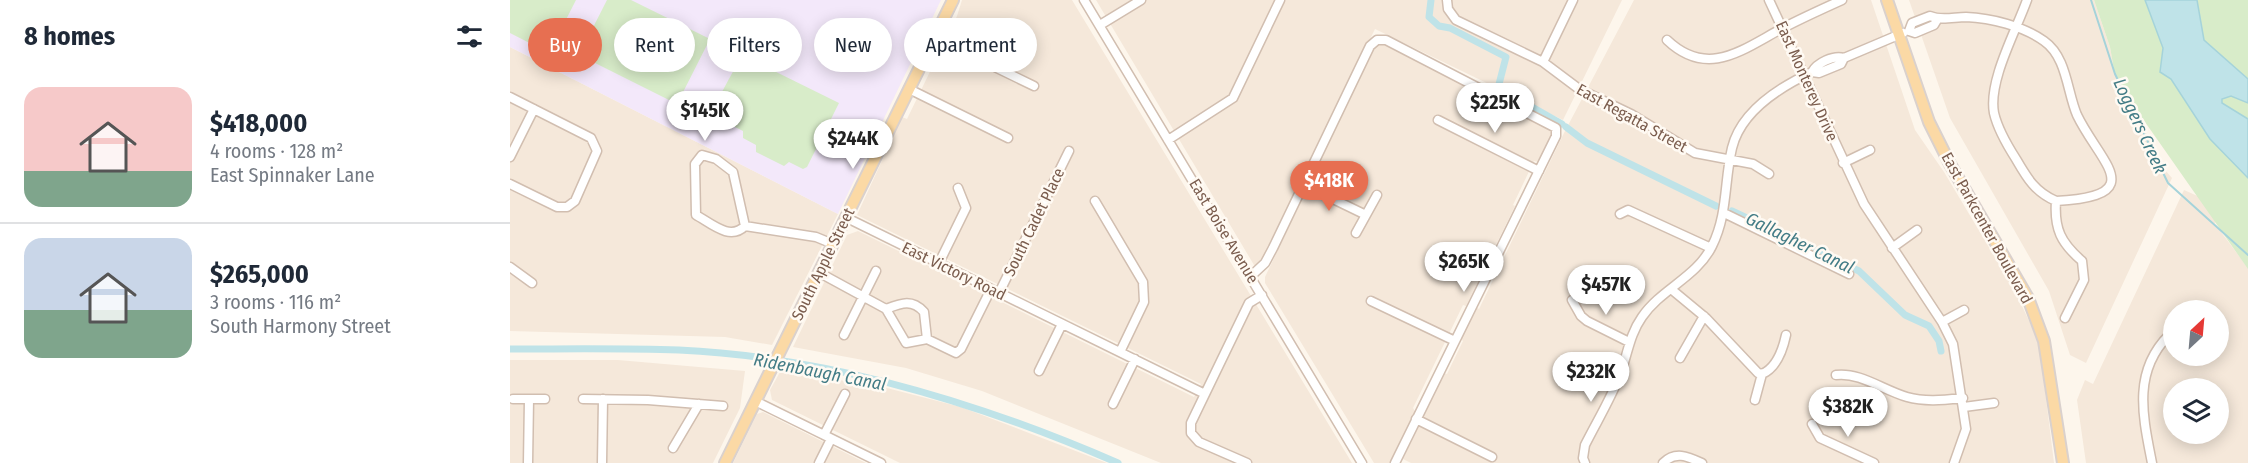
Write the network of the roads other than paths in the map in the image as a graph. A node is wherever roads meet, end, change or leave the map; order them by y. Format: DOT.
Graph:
graph roads {
  1 [pos="953,0"];
  2 [pos="1084,0"];
  3 [pos="1141,0"];
  4 [pos="1281,0"];
  5 [pos="1573,0"];
  6 [pos="1769,0"];
  7 [pos="1842,0"];
  8 [pos="1887,0"];
  9 [pos="2027,0"];
  10 [pos="1448,5"];
  11 [pos="944,18"];
  12 [pos="1100,25"];
  13 [pos="1784,27"];
  14 [pos="2017,29"];
  15 [pos="1904,33"];
  16 [pos="1667,40"];
  17 [pos="1543,63"];
  18 [pos="918,72"];
  19 [pos="1005,72"];
  20 [pos="1808,74"];
  21 [pos="1034,86"];
  22 [pos="909,89"];
  23 [pos="510,98"];
  24 [pos="534,109"];
  25 [pos="1438,120"];
  26 [pos="1008,138"];
  27 [pos="1168,140"];
  28 [pos="1870,150"];
  29 [pos="1069,151"];
  30 [pos="510,157"];
  31 [pos="1730,161"];
  32 [pos="1843,163"];
  33 [pos="1539,171"];
  34 [pos="1769,174"];
  35 [pos="510,184"];
  36 [pos="1304,185"];
  37 [pos="958,188"];
  38 [pos="1377,195"];
  39 [pos="1095,201"];
  40 [pos="2056,201"];
  41 [pos="1724,213"];
  42 [pos="1620,214"];
  43 [pos="1366,215"];
  44 [pos="845,217"];
  45 [pos="745,226"];
  46 [pos="1917,230"];
  47 [pos="1356,233"];
  48 [pos="832,244"];
  49 [pos="1711,248"];
  50 [pos="1892,248"];
  51 [pos="939,263"];
  52 [pos="510,267"];
  53 [pos="876,271"];
  54 [pos="818,272"];
  55 [pos="1849,274"];
  56 [pos="1251,276"];
  57 [pos="532,283"];
  58 [pos="1671,289"];
  59 [pos="995,291"];
  60 [pos="1262,295"];
  61 [pos="863,297"];
  62 [pos="1572,300"];
  63 [pos="1371,301"];
  64 [pos="886,309"];
  65 [pos="1964,310"];
  66 [pos="1704,316"];
  67 [pos="2065,318"];
  68 [pos="1942,322"];
  69 [pos="1062,324"];
  70 [pos="844,335"];
  71 [pos="1786,335"];
  72 [pos="927,339"];
  73 [pos="1455,341"];
  74 [pos="1629,342"];
  75 [pos="2163,344"];
  76 [pos="1120,352"];
  77 [pos="1680,358"];
  78 [pos="1135,359"];
  79 [pos="1039,371"];
  80 [pos="1762,374"];
  81 [pos="1836,375"];
  82 [pos="845,394"];
  83 [pos="1205,394"];
  84 [pos="513,399"];
  85 [pos="529,399"];
  86 [pos="545,399"];
  87 [pos="583,399"];
  88 [pos="603,399"];
  89 [pos="1755,400"];
  90 [pos="755,401"];
  91 [pos="1963,403"];
  92 [pos="1994,403"];
  93 [pos="699,404"];
  94 [pos="1113,404"];
  95 [pos="723,406"];
  96 [pos="1416,419"];
  97 [pos="1812,424"];
  98 [pos="828,437"];
  99 [pos="673,448"];
  100 [pos="1492,457"];
  101 [pos="1361,462"];
  102 [pos="528,463"];
  103 [pos="602,463"];
  104 [pos="725,463"];
  105 [pos="819,463"];
  106 [pos="881,463"];
  107 [pos="1247,463"];
  108 [pos="1395,463"];
  109 [pos="1585,463"];
  110 [pos="1663,463"];
  111 [pos="1702,463"];
  112 [pos="1874,463"];
  113 [pos="1954,463"];
  114 [pos="2063,463"];
  115 [pos="2152,463"];
  1 -- 11 [label="main road, South Apple Street"];
  2 -- 12 [label="street, East Boise Avenue"];
  3 -- 12 [label="street"];
  4 -- 27 [label="street"];
  5 -- 17 [label="street"];
  6 -- 13 [label="street, East Monterey Drive"];
  7 -- 13 [label="street"];
  8 -- 15 [label="main road, East Parkcenter Boulevard"];
  9 -- 14 [label="street"];
  10 -- 17 [label="street, East Regatta Street"];
  12 -- 27 [label="street, East Boise Avenue"];
  13 -- 16 [label="street"];
  13 -- 20 [label="street, East Monterey Drive"];
  14 -- 15 [label="street"];
  14 -- 40 [label="street"];
  14 -- 40 [label="street"];
  15 -- 20 [label="street"];
  15 -- 114 [label="main road, East Parkcenter Boulevard"];
  17 -- 31 [label="street, East Regatta Street"];
  18 -- 22 [label="main road, South Apple Street"];
  19 -- 21 [label="street"];
  20 -- 31 [label="street"];
  20 -- 32 [label="street, East Monterey Drive"];
  22 -- 26 [label="street"];
  22 -- 44 [label="main road, South Apple Street"];
  23 -- 24 [label="street"];
  24 -- 30 [label="street"];
  24 -- 35 [label="street"];
  25 -- 33 [label="street"];
  27 -- 56 [label="street, East Boise Avenue"];
  28 -- 32 [label="street, East Monterey Drive"];
  29 -- 59 [label="street, South Cadet Place"];
  31 -- 34 [label="street, East Regatta Street"];
  31 -- 41 [label="street"];
  32 -- 50 [label="street, East Monterey Drive"];
  33 -- 36 [label="street"];
  33 -- 73 [label="street"];
  36 -- 43 [label="street"];
  36 -- 56 [label="street"];
  37 -- 51 [label="street"];
  38 -- 43 [label="street"];
  39 -- 76 [label="street"];
  40 -- 67 [label="street"];
  41 -- 49 [label="street"];
  41 -- 55 [label="street"];
  42 -- 49 [label="street"];
  43 -- 47 [label="street"];
  44 -- 48 [label="main road, South Apple Street"];
  44 -- 51 [label="street, East Victory Road"];
  45 -- 45 [label="street"];
  45 -- 48 [label="street"];
  46 -- 50 [label="street"];
  48 -- 54 [label="main road, South Apple Street"];
  49 -- 58 [label="street"];
  50 -- 68 [label="street, East Monterey Drive"];
  51 -- 59 [label="street, East Victory Road"];
  52 -- 57 [label="street"];
  53 -- 61 [label="street"];
  54 -- 61 [label="street"];
  54 -- 90 [label="main road, South Apple Street"];
  56 -- 60 [label="street, East Boise Avenue"];
  58 -- 66 [label="street"];
  58 -- 74 [label="street"];
  59 -- 69 [label="street, East Victory Road"];
  59 -- 72 [label="street, South Cadet Place"];
  60 -- 83 [label="street"];
  60 -- 101 [label="street, East Boise Avenue"];
  61 -- 64 [label="street"];
  61 -- 70 [label="street"];
  62 -- 74 [label="street"];
  63 -- 73 [label="street"];
  64 -- 72 [label="street"];
  64 -- 72 [label="street"];
  65 -- 68 [label="street"];
  66 -- 77 [label="street"];
  66 -- 80 [label="street"];
  68 -- 91 [label="street, East Monterey Drive"];
  69 -- 76 [label="street, East Victory Road"];
  69 -- 79 [label="street"];
  71 -- 80 [label="street"];
  73 -- 96 [label="street"];
  74 -- 109 [label="street"];
  75 -- 115 [label="street"];
  76 -- 78 [label="street, East Victory Road"];
  78 -- 83 [label="street, East Victory Road"];
  78 -- 94 [label="street"];
  80 -- 89 [label="street"];
  81 -- 91 [label="street"];
  82 -- 98 [label="street"];
  83 -- 107 [label="street"];
  84 -- 85 [label="street"];
  85 -- 86 [label="street"];
  85 -- 102 [label="street"];
  87 -- 88 [label="street"];
  88 -- 93 [label="street"];
  88 -- 103 [label="street"];
  90 -- 98 [label="street"];
  90 -- 104 [label="main road, South Apple Street"];
  91 -- 92 [label="street"];
  91 -- 113 [label="street, East Monterey Drive"];
  93 -- 95 [label="street"];
  93 -- 99 [label="street"];
  96 -- 100 [label="street"];
  96 -- 108 [label="street"];
  97 -- 112 [label="street"];
  98 -- 105 [label="street"];
  98 -- 106 [label="street"];
  110 -- 111 [label="street"];
}
